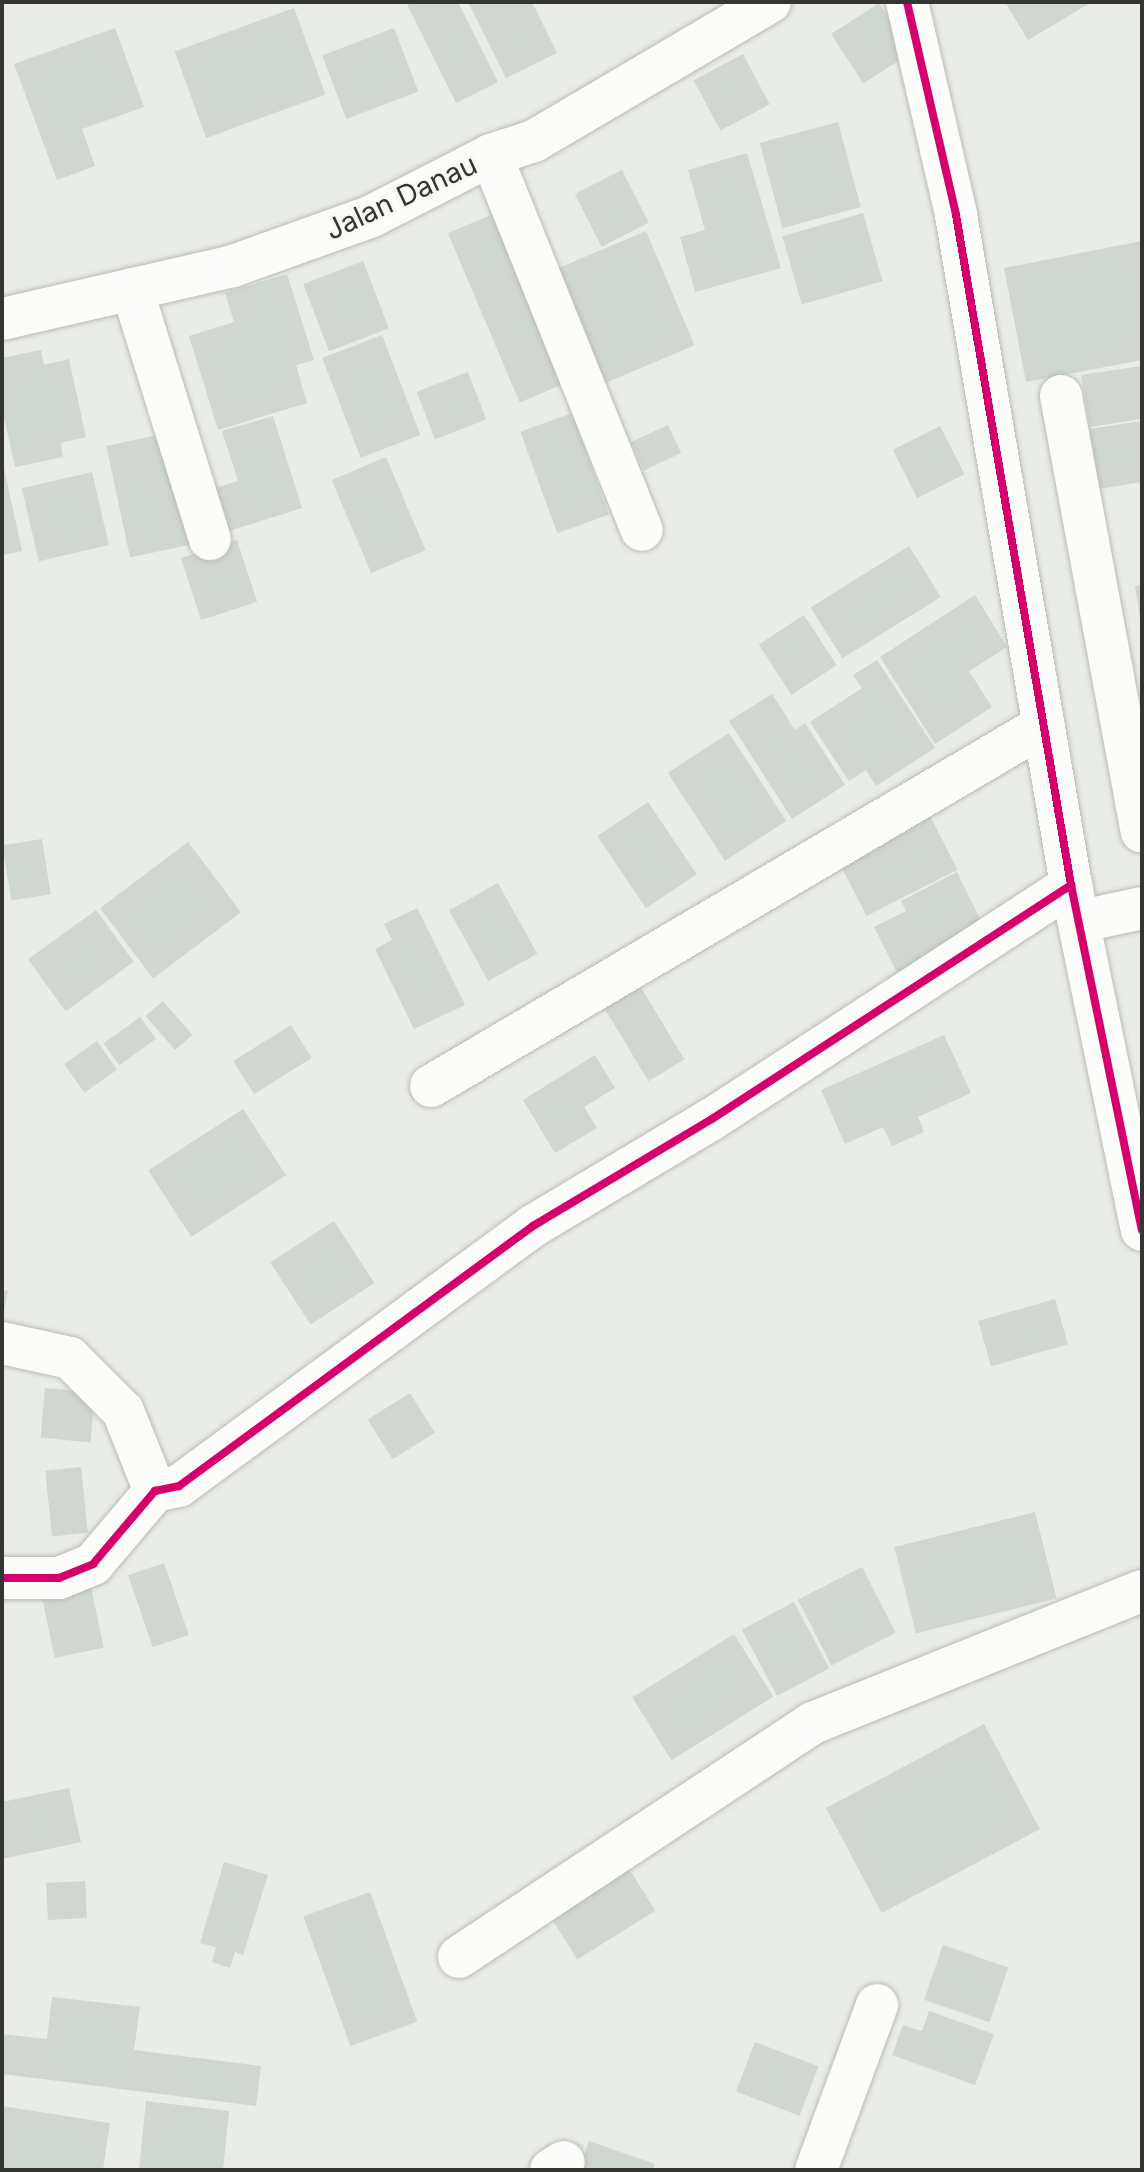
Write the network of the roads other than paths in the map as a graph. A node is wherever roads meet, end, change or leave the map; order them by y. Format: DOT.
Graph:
graph roads {
  1 [pos="770,2"];
  2 [pos="907,2"];
  3 [pos="491,155"];
  4 [pos="132,289"];
  5 [pos="2,319"];
  6 [pos="1061,396"];
  7 [pos="642,530"];
  8 [pos="210,539"];
  9 [pos="1044,725"];
  10 [pos="1142,832"];
  11 [pos="1081,908"];
  12 [pos="1142,908"];
  13 [pos="431,1086"];
  14 [pos="1142,1230"];
  15 [pos="2,1343"];
  16 [pos="155,1491"];
  17 [pos="2,1578"];
  18 [pos="1142,1591"];
  19 [pos="459,1957"];
  20 [pos="877,2005"];
  21 [pos="816,2170"];
  1 -- 3 [label="street, Jalan Danau"];
  2 -- 9 [label="street"];
  3 -- 4 [label="street, Jalan Danau"];
  3 -- 7 [label="street"];
  4 -- 5 [label="street, Jalan Danau"];
  4 -- 8 [label="street"];
  6 -- 10 [label="street"];
  9 -- 11 [label="street"];
  9 -- 13 [label="street"];
  11 -- 12 [label="street"];
  11 -- 14 [label="street"];
  11 -- 16 [label="street"];
  15 -- 16 [label="street"];
  16 -- 17 [label="street"];
  18 -- 19 [label="street"];
  20 -- 21 [label="street"];
}
